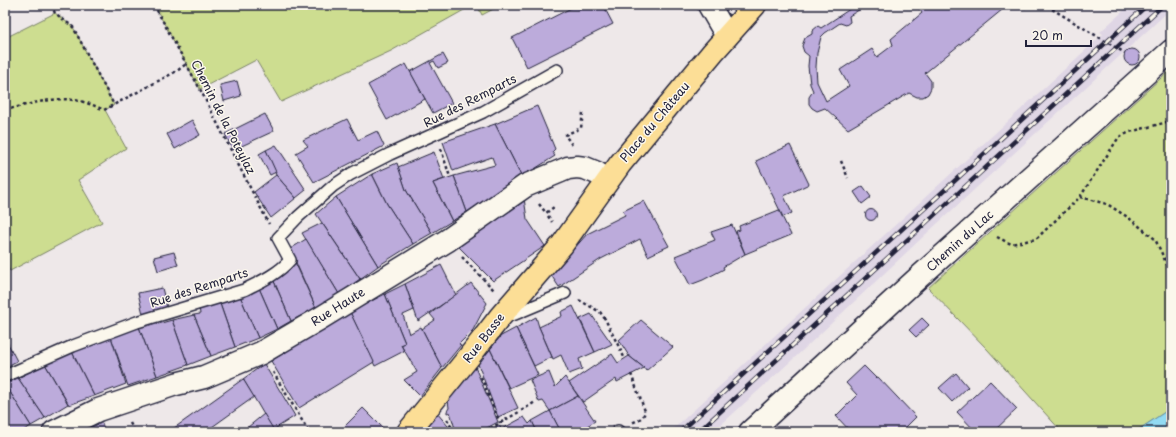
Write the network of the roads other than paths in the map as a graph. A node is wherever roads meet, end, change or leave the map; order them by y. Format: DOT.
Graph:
graph roads {
  1 [pos="709,5"];
  2 [pos="755,5"];
  3 [pos="727,36"];
  4 [pos="1171,51"];
  5 [pos="557,70"];
  6 [pos="607,180"];
  7 [pos="562,245"];
  8 [pos="565,293"];
  9 [pos="500,317"];
  10 [pos="5,376"];
  11 [pos="54,432"];
  12 [pos="408,432"];
  13 [pos="750,432"];
  1 -- 3 [label="street"];
  2 -- 3 [label="main road, Place du Château"];
  3 -- 6 [label="main road, Place du Château"];
  4 -- 13 [label="street, Chemin du Lac"];
  5 -- 10 [label="lane, Rue des Remparts"];
  6 -- 7 [label="main road, Place du Château"];
  6 -- 11 [label="street, Rue Haute"];
  7 -- 9 [label="main road, Rue Basse"];
  8 -- 9 [label="lane"];
  9 -- 12 [label="main road, Rue Basse"];
}
